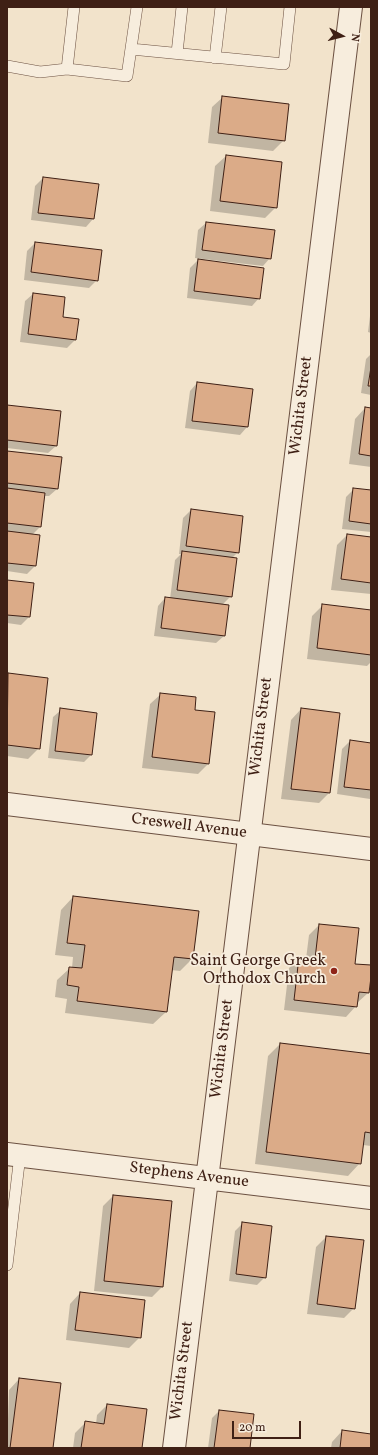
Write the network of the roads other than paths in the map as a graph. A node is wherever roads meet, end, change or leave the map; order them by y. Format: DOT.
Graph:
graph roads {
  1 [pos="74,7"];
  2 [pos="137,7"];
  3 [pos="182,7"];
  4 [pos="221,7"];
  5 [pos="290,7"];
  6 [pos="352,7"];
  7 [pos="131,49"];
  8 [pos="176,53"];
  9 [pos="215,58"];
  10 [pos="7,66"];
  11 [pos="67,69"];
  12 [pos="7,804"];
  13 [pos="249,834"];
  14 [pos="371,849"];
  15 [pos="13,1155"];
  16 [pos="208,1178"];
  17 [pos="371,1198"];
  18 [pos="7,1265"];
  19 [pos="174,1448"];
  1 -- 11 [label="lane"];
  2 -- 7 [label="lane"];
  3 -- 8 [label="lane"];
  4 -- 9 [label="lane"];
  5 -- 9 [label="lane"];
  6 -- 13 [label="street, Wichita Street"];
  7 -- 8 [label="lane"];
  7 -- 11 [label="lane"];
  8 -- 9 [label="lane"];
  10 -- 11 [label="lane"];
  12 -- 13 [label="street, Creswell Avenue"];
  13 -- 14 [label="street, Creswell Avenue"];
  13 -- 16 [label="street, Wichita Street"];
  15 -- 16 [label="street, Stephens Avenue"];
  15 -- 18 [label="lane"];
  16 -- 17 [label="street, Stephens Avenue"];
  16 -- 19 [label="street, Wichita Street"];
}
